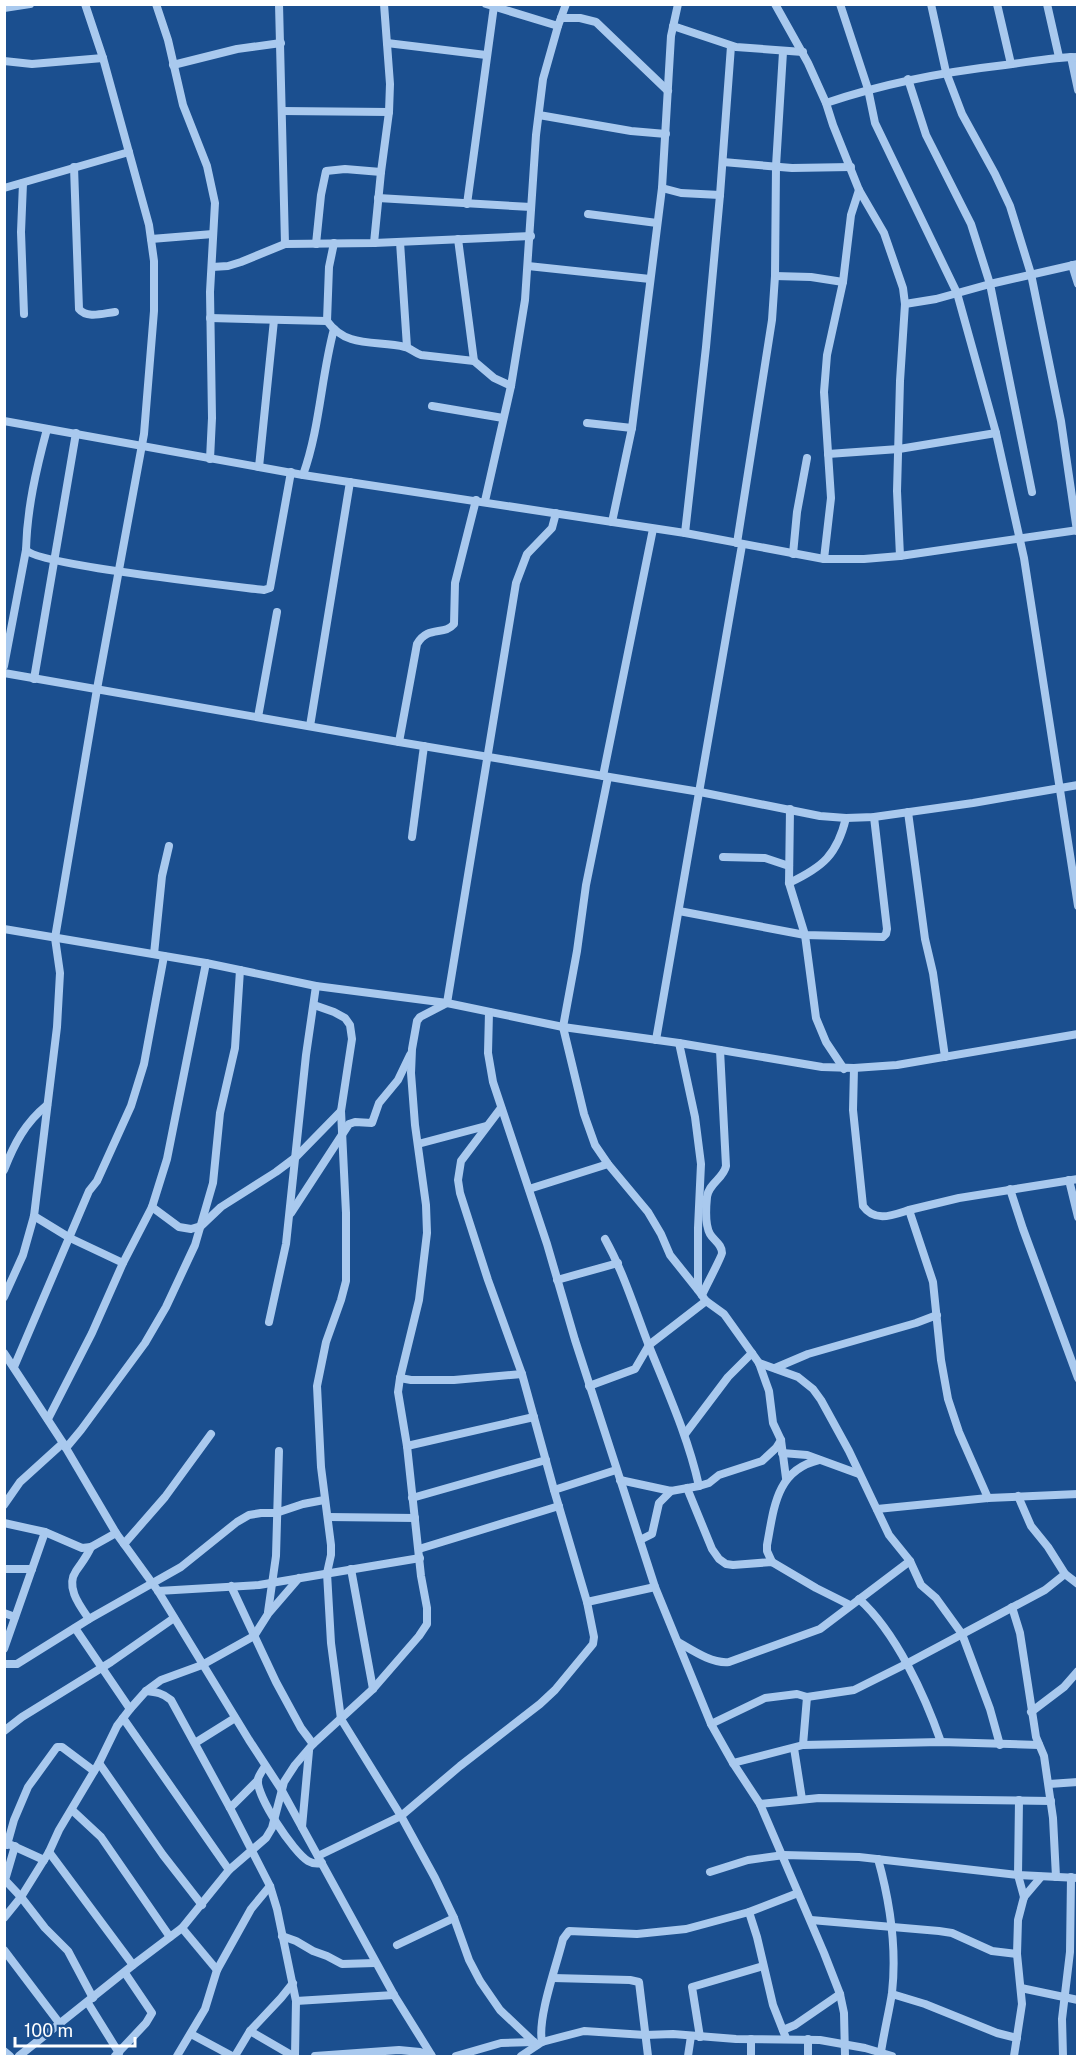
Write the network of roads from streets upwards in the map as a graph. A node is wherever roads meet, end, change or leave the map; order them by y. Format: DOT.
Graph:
graph roads {
  1 [pos="30,4"];
  2 [pos="85,4"];
  3 [pos="156,4"];
  4 [pos="279,4"];
  5 [pos="384,4"];
  6 [pos="566,4"];
  7 [pos="678,4"];
  8 [pos="775,4"];
  9 [pos="840,4"];
  10 [pos="931,4"];
  11 [pos="997,4"];
  12 [pos="1047,4"];
  13 [pos="490,5"];
  14 [pos="4,8"];
  15 [pos="559,22"];
  16 [pos="673,26"];
  17 [pos="281,43"];
  18 [pos="387,43"];
  19 [pos="731,46"];
  20 [pos="783,52"];
  21 [pos="803,52"];
  22 [pos="486,55"];
  23 [pos="1059,57"];
  24 [pos="1074,57"];
  25 [pos="103,58"];
  26 [pos="4,61"];
  27 [pos="1011,64"];
  28 [pos="173,65"];
  29 [pos="946,72"];
  30 [pos="908,79"];
  31 [pos="868,89"];
  32 [pos="1077,90"];
  33 [pos="668,91"];
  34 [pos="826,103"];
  35 [pos="282,111"];
  36 [pos="390,112"];
  37 [pos="539,115"];
  38 [pos="666,134"];
  39 [pos="129,152"];
  40 [pos="723,162"];
  41 [pos="776,166"];
  42 [pos="74,167"];
  43 [pos="851,167"];
  44 [pos="381,172"];
  45 [pos="23,183"];
  46 [pos="4,188"];
  47 [pos="662,188"];
  48 [pos="859,190"];
  49 [pos="720,195"];
  50 [pos="378,198"];
  51 [pos="467,204"];
  52 [pos="531,207"];
  53 [pos="588,214"];
  54 [pos="657,223"];
  55 [pos="213,234"];
  56 [pos="531,236"];
  57 [pos="151,239"];
  58 [pos="458,239"];
  59 [pos="400,242"];
  60 [pos="334,243"];
  61 [pos="374,243"];
  62 [pos="285,244"];
  63 [pos="316,244"];
  64 [pos="1075,265"];
  65 [pos="528,266"];
  66 [pos="212,267"];
  67 [pos="1031,274"];
  68 [pos="775,276"];
  69 [pos="650,279"];
  70 [pos="843,282"];
  71 [pos="990,284"];
  72 [pos="1077,284"];
  73 [pos="957,293"];
  74 [pos="905,304"];
  75 [pos="115,312"];
  76 [pos="24,314"];
  77 [pos="210,318"];
  78 [pos="274,320"];
  79 [pos="327,321"];
  80 [pos="334,329"];
  81 [pos="407,347"];
  82 [pos="474,361"];
  83 [pos="511,386"];
  84 [pos="432,406"];
  85 [pos="504,418"];
  86 [pos="4,421"];
  87 [pos="587,423"];
  88 [pos="632,428"];
  89 [pos="47,429"];
  90 [pos="76,433"];
  91 [pos="996,433"];
  92 [pos="142,446"];
  93 [pos="899,449"];
  94 [pos="828,454"];
  95 [pos="807,458"];
  96 [pos="210,459"];
  97 [pos="259,467"];
  98 [pos="291,472"];
  99 [pos="303,475"];
  100 [pos="350,482"];
  101 [pos="1032,492"];
  102 [pos="481,501"];
  103 [pos="556,513"];
  104 [pos="612,522"];
  105 [pos="653,529"];
  106 [pos="1077,531"];
  107 [pos="685,533"];
  108 [pos="1020,540"];
  109 [pos="739,544"];
  110 [pos="26,550"];
  111 [pos="793,554"];
  112 [pos="900,556"];
  113 [pos="824,559"];
  114 [pos="52,560"];
  115 [pos="118,571"];
  116 [pos="277,612"];
  117 [pos="4,666"];
  118 [pos="4,674"];
  119 [pos="34,679"];
  120 [pos="97,689"];
  121 [pos="258,717"];
  122 [pos="310,726"];
  123 [pos="399,742"];
  124 [pos="424,746"];
  125 [pos="487,756"];
  126 [pos="606,776"];
  127 [pos="1077,785"];
  128 [pos="1059,788"];
  129 [pos="700,792"];
  130 [pos="790,809"];
  131 [pos="908,812"];
  132 [pos="874,817"];
  133 [pos="846,818"];
  134 [pos="412,837"];
  135 [pos="169,846"];
  136 [pos="723,857"];
  137 [pos="789,866"];
  138 [pos="789,883"];
  139 [pos="1077,906"];
  140 [pos="679,911"];
  141 [pos="4,929"];
  142 [pos="805,935"];
  143 [pos="55,938"];
  144 [pos="154,954"];
  145 [pos="164,956"];
  146 [pos="206,963"];
  147 [pos="240,970"];
  148 [pos="316,986"];
  149 [pos="447,1003"];
  150 [pos="314,1005"];
  151 [pos="489,1012"];
  152 [pos="563,1027"];
  153 [pos="1077,1034"];
  154 [pos="656,1040"];
  155 [pos="679,1043"];
  156 [pos="412,1049"];
  157 [pos="720,1050"];
  158 [pos="945,1057"];
  159 [pos="849,1068"];
  160 [pos="47,1105"];
  161 [pos="501,1108"];
  162 [pos="341,1111"];
  163 [pos="487,1125"];
  164 [pos="343,1132"];
  165 [pos="418,1144"];
  166 [pos="296,1157"];
  167 [pos="608,1164"];
  168 [pos="4,1170"];
  169 [pos="1073,1179"];
  170 [pos="529,1189"];
  171 [pos="1010,1189"];
  172 [pos="152,1207"];
  173 [pos="909,1210"];
  174 [pos="34,1216"];
  175 [pos="1077,1217"];
  176 [pos="289,1218"];
  177 [pos="201,1226"];
  178 [pos="70,1238"];
  179 [pos="605,1239"];
  180 [pos="123,1263"];
  181 [pos="618,1263"];
  182 [pos="557,1280"];
  183 [pos="702,1295"];
  184 [pos="4,1297"];
  185 [pos="937,1315"];
  186 [pos="269,1322"];
  187 [pos="649,1346"];
  188 [pos="4,1353"];
  189 [pos="752,1353"];
  190 [pos="759,1363"];
  191 [pos="14,1367"];
  192 [pos="775,1368"];
  193 [pos="522,1374"];
  194 [pos="400,1378"];
  195 [pos="1077,1378"];
  196 [pos="589,1386"];
  197 [pos="534,1418"];
  198 [pos="48,1419"];
  199 [pos="211,1434"];
  200 [pos="685,1434"];
  201 [pos="780,1440"];
  202 [pos="65,1445"];
  203 [pos="407,1446"];
  204 [pos="279,1451"];
  205 [pos="782,1453"];
  206 [pos="546,1460"];
  207 [pos="819,1460"];
  208 [pos="616,1470"];
  209 [pos="859,1474"];
  210 [pos="786,1478"];
  211 [pos="620,1480"];
  212 [pos="699,1486"];
  213 [pos="687,1488"];
  214 [pos="554,1490"];
  215 [pos="671,1491"];
  216 [pos="1077,1494"];
  217 [pos="1018,1496"];
  218 [pos="412,1498"];
  219 [pos="988,1498"];
  220 [pos="324,1500"];
  221 [pos="4,1505"];
  222 [pos="559,1506"];
  223 [pos="877,1509"];
  224 [pos="276,1513"];
  225 [pos="328,1517"];
  226 [pos="415,1518"];
  227 [pos="6,1521"];
  228 [pos="45,1532"];
  229 [pos="116,1533"];
  230 [pos="640,1540"];
  231 [pos="124,1544"];
  232 [pos="92,1547"];
  233 [pos="420,1554"];
  234 [pos="772,1562"];
  235 [pos="910,1562"];
  236 [pos="4,1569"];
  237 [pos="32,1569"];
  238 [pos="351,1569"];
  239 [pos="327,1573"];
  240 [pos="1065,1574"];
  241 [pos="299,1578"];
  242 [pos="273,1582"];
  243 [pos="1077,1584"];
  244 [pos="231,1586"];
  245 [pos="655,1587"];
  246 [pos="155,1588"];
  247 [pos="859,1599"];
  248 [pos="587,1602"];
  249 [pos="850,1605"];
  250 [pos="1012,1607"];
  251 [pos="4,1613"];
  252 [pos="268,1614"];
  253 [pos="15,1617"];
  254 [pos="174,1618"];
  255 [pos="89,1619"];
  256 [pos="75,1628"];
  257 [pos="962,1634"];
  258 [pos="254,1636"];
  259 [pos="678,1642"];
  260 [pos="4,1649"];
  261 [pos="4,1664"];
  262 [pos="906,1664"];
  263 [pos="202,1665"];
  264 [pos="102,1667"];
  265 [pos="1077,1671"];
  266 [pos="373,1689"];
  267 [pos="146,1691"];
  268 [pos="807,1697"];
  269 [pos="130,1709"];
  270 [pos="1031,1712"];
  271 [pos="123,1718"];
  272 [pos="235,1718"];
  273 [pos="341,1719"];
  274 [pos="711,1724"];
  275 [pos="6,1727"];
  276 [pos="941,1742"];
  277 [pos="195,1743"];
  278 [pos="999,1745"];
  279 [pos="1039,1745"];
  280 [pos="311,1747"];
  281 [pos="799,1747"];
  282 [pos="99,1763"];
  283 [pos="733,1763"];
  284 [pos="265,1766"];
  285 [pos="94,1772"];
  286 [pos="258,1780"];
  287 [pos="1077,1782"];
  288 [pos="1049,1784"];
  289 [pos="281,1789"];
  290 [pos="802,1799"];
  291 [pos="1019,1800"];
  292 [pos="1051,1801"];
  293 [pos="760,1804"];
  294 [pos="231,1808"];
  295 [pos="72,1810"];
  296 [pos="401,1816"];
  297 [pos="275,1820"];
  298 [pos="302,1827"];
  299 [pos="9,1845"];
  300 [pos="251,1851"];
  301 [pos="784,1855"];
  302 [pos="46,1856"];
  303 [pos="878,1858"];
  304 [pos="320,1859"];
  305 [pos="229,1870"];
  306 [pos="710,1872"];
  307 [pos="1018,1875"];
  308 [pos="1041,1877"];
  309 [pos="1056,1877"];
  310 [pos="1074,1878"];
  311 [pos="270,1886"];
  312 [pos="798,1893"];
  313 [pos="21,1897"];
  314 [pos="1024,1897"];
  315 [pos="202,1905"];
  316 [pos="749,1912"];
  317 [pos="4,1918"];
  318 [pos="454,1918"];
  319 [pos="811,1920"];
  320 [pos="892,1926"];
  321 [pos="182,1928"];
  322 [pos="282,1936"];
  323 [pos="170,1937"];
  324 [pos="397,1945"];
  325 [pos="4,1950"];
  326 [pos="1017,1954"];
  327 [pos="375,1963"];
  328 [pos="133,1965"];
  329 [pos="763,1966"];
  330 [pos="217,1970"];
  331 [pos="125,1973"];
  332 [pos="553,1978"];
  333 [pos="293,1983"];
  334 [pos="1021,1988"];
  335 [pos="840,1994"];
  336 [pos="892,1994"];
  337 [pos="393,1995"];
  338 [pos="1065,1998"];
  339 [pos="1077,2000"];
  340 [pos="90,2001"];
  341 [pos="296,2001"];
  342 [pos="60,2024"];
  343 [pos="250,2031"];
  344 [pos="191,2034"];
  345 [pos="784,2034"];
  346 [pos="645,2035"];
  347 [pos="695,2036"];
  348 [pos="1017,2038"];
  349 [pos="752,2039"];
  350 [pos="808,2039"];
  351 [pos="537,2043"];
  352 [pos="846,2044"];
  353 [pos="4,2051"];
  354 [pos="881,2052"];
  355 [pos="419,2054"];
  356 [pos="117,2055"];
  357 [pos="10,2056"];
  358 [pos="20,2056"];
  359 [pos="177,2056"];
  360 [pos="233,2056"];
  361 [pos="294,2056"];
  362 [pos="315,2056"];
  363 [pos="433,2056"];
  364 [pos="456,2056"];
  365 [pos="521,2056"];
  366 [pos="648,2056"];
  367 [pos="688,2056"];
  368 [pos="751,2056"];
  369 [pos="808,2056"];
  370 [pos="846,2056"];
  371 [pos="892,2056"];
  372 [pos="1014,2056"];
  373 [pos="1063,2056"];
  1 -- 14 [label="street"];
  2 -- 25 [label="street"];
  3 -- 28 [label="street"];
  4 -- 17 [label="street"];
  5 -- 18 [label="street"];
  6 -- 15 [label="street"];
  7 -- 16 [label="street"];
  8 -- 21 [label="street"];
  9 -- 31 [label="street"];
  10 -- 29 [label="street"];
  11 -- 27 [label="street"];
  12 -- 23 [label="street"];
  13 -- 15 [label="street"];
  13 -- 22 [label="street"];
  15 -- 33 [label="street"];
  15 -- 37 [label="street"];
  16 -- 19 [label="street"];
  16 -- 33 [label="street"];
  17 -- 28 [label="street"];
  17 -- 35 [label="street"];
  18 -- 22 [label="street"];
  18 -- 36 [label="street"];
  19 -- 20 [label="street"];
  19 -- 40 [label="street"];
  20 -- 21 [label="street"];
  20 -- 41 [label="street"];
  21 -- 34 [label="street"];
  22 -- 51 [label="street"];
  23 -- 24 [label="street"];
  23 -- 27 [label="street"];
  24 -- 32 [label="street"];
  25 -- 26 [label="street"];
  25 -- 39 [label="street"];
  27 -- 29 [label="street"];
  28 -- 55 [label="street"];
  29 -- 30 [label="street"];
  29 -- 67 [label="street"];
  30 -- 31 [label="street"];
  30 -- 71 [label="street"];
  31 -- 34 [label="street"];
  31 -- 73 [label="street"];
  33 -- 38 [label="street"];
  34 -- 43 [label="street"];
  35 -- 36 [label="street"];
  35 -- 62 [label="street"];
  36 -- 44 [label="street"];
  37 -- 38 [label="street"];
  37 -- 52 [label="street"];
  38 -- 47 [label="street"];
  39 -- 42 [label="street"];
  39 -- 57 [label="street"];
  40 -- 41 [label="street"];
  40 -- 49 [label="street"];
  41 -- 43 [label="street"];
  41 -- 68 [label="street"];
  42 -- 45 [label="street"];
  42 -- 75 [label="street"];
  43 -- 48 [label="street"];
  44 -- 50 [label="street"];
  44 -- 63 [label="street"];
  45 -- 46 [label="street"];
  45 -- 76 [label="street"];
  47 -- 49 [label="street"];
  47 -- 54 [label="street"];
  48 -- 70 [label="street"];
  48 -- 74 [label="street"];
  49 -- 107 [label="street"];
  50 -- 51 [label="street"];
  50 -- 61 [label="street"];
  51 -- 52 [label="street"];
  52 -- 56 [label="street"];
  53 -- 54 [label="street"];
  54 -- 69 [label="street"];
  55 -- 57 [label="street"];
  55 -- 66 [label="street"];
  56 -- 58 [label="street"];
  56 -- 65 [label="street"];
  57 -- 92 [label="street"];
  58 -- 59 [label="street"];
  58 -- 82 [label="street"];
  59 -- 61 [label="street"];
  59 -- 81 [label="street"];
  60 -- 61 [label="street"];
  60 -- 63 [label="street"];
  60 -- 79 [label="street"];
  62 -- 63 [label="street"];
  62 -- 66 [label="street"];
  64 -- 67 [label="street"];
  64 -- 72 [label="street"];
  65 -- 69 [label="street"];
  65 -- 83 [label="street"];
  66 -- 77 [label="street"];
  67 -- 71 [label="street"];
  67 -- 106 [label="street"];
  68 -- 70 [label="street"];
  68 -- 109 [label="street"];
  69 -- 88 [label="street"];
  70 -- 94 [label="street"];
  71 -- 73 [label="street"];
  71 -- 101 [label="street"];
  73 -- 74 [label="street"];
  73 -- 91 [label="street"];
  74 -- 93 [label="street"];
  77 -- 78 [label="street"];
  77 -- 96 [label="street"];
  78 -- 79 [label="street"];
  78 -- 97 [label="street"];
  79 -- 80 [label="street"];
  80 -- 81 [label="street"];
  80 -- 99 [label="street"];
  81 -- 82 [label="street"];
  82 -- 83 [label="street"];
  83 -- 85 [label="street"];
  84 -- 85 [label="street"];
  85 -- 102 [label="street"];
  86 -- 89 [label="street"];
  87 -- 88 [label="street"];
  88 -- 104 [label="street"];
  89 -- 90 [label="street"];
  89 -- 110 [label="street"];
  90 -- 92 [label="street"];
  90 -- 114 [label="street"];
  91 -- 93 [label="street"];
  91 -- 108 [label="street"];
  92 -- 96 [label="street"];
  92 -- 115 [label="street"];
  93 -- 94 [label="street"];
  93 -- 112 [label="street"];
  94 -- 113 [label="street"];
  95 -- 111 [label="street"];
  96 -- 97 [label="street"];
  97 -- 98 [label="street"];
  98 -- 99 [label="street"];
  98 -- 115 [label="street"];
  99 -- 100 [label="street"];
  100 -- 102 [label="street"];
  100 -- 122 [label="street"];
  102 -- 103 [label="street"];
  102 -- 123 [label="street"];
  103 -- 104 [label="street"];
  103 -- 125 [label="street"];
  104 -- 105 [label="street"];
  105 -- 107 [label="street"];
  105 -- 126 [label="street"];
  106 -- 108 [label="street"];
  107 -- 109 [label="street"];
  108 -- 112 [label="street"];
  108 -- 128 [label="street"];
  109 -- 111 [label="street"];
  109 -- 129 [label="street"];
  110 -- 114 [label="street"];
  110 -- 117 [label="street"];
  111 -- 113 [label="street"];
  112 -- 113 [label="street"];
  114 -- 115 [label="street"];
  114 -- 119 [label="street"];
  115 -- 120 [label="street"];
  116 -- 121 [label="street"];
  118 -- 119 [label="street"];
  119 -- 120 [label="street"];
  120 -- 121 [label="street"];
  120 -- 143 [label="street"];
  121 -- 122 [label="street"];
  122 -- 123 [label="street"];
  123 -- 124 [label="street"];
  124 -- 125 [label="street"];
  124 -- 134 [label="street"];
  125 -- 126 [label="street"];
  125 -- 149 [label="street"];
  126 -- 129 [label="street"];
  126 -- 152 [label="street"];
  127 -- 128 [label="street"];
  128 -- 131 [label="street"];
  128 -- 139 [label="street"];
  129 -- 130 [label="street"];
  129 -- 140 [label="street"];
  130 -- 133 [label="street"];
  130 -- 137 [label="street"];
  131 -- 132 [label="street"];
  131 -- 158 [label="street"];
  132 -- 133 [label="street"];
  132 -- 142 [label="street"];
  133 -- 138 [label="street"];
  135 -- 144 [label="street"];
  136 -- 137 [label="street"];
  137 -- 138 [label="street"];
  138 -- 142 [label="street"];
  140 -- 142 [label="street"];
  140 -- 154 [label="street"];
  141 -- 143 [label="street"];
  142 -- 159 [label="street"];
  143 -- 144 [label="street"];
  143 -- 160 [label="street"];
  144 -- 145 [label="street"];
  145 -- 146 [label="street"];
  145 -- 178 [label="street"];
  146 -- 147 [label="street"];
  146 -- 172 [label="street"];
  147 -- 148 [label="street"];
  147 -- 177 [label="street"];
  148 -- 149 [label="street"];
  148 -- 150 [label="street"];
  149 -- 151 [label="street"];
  149 -- 156 [label="street"];
  150 -- 162 [label="street"];
  150 -- 166 [label="street"];
  151 -- 152 [label="street"];
  151 -- 161 [label="street"];
  152 -- 154 [label="street"];
  152 -- 167 [label="street"];
  153 -- 158 [label="street"];
  154 -- 155 [label="street"];
  155 -- 157 [label="street"];
  155 -- 183 [label="street"];
  156 -- 164 [label="street"];
  156 -- 165 [label="street"];
  157 -- 159 [label="street"];
  157 -- 183 [label="street"];
  158 -- 159 [label="street"];
  159 -- 173 [label="street"];
  160 -- 168 [label="street"];
  160 -- 174 [label="street"];
  161 -- 163 [label="street"];
  161 -- 170 [label="street"];
  162 -- 164 [label="street"];
  162 -- 166 [label="street"];
  163 -- 165 [label="street"];
  163 -- 193 [label="street"];
  164 -- 176 [label="street"];
  164 -- 220 [label="street"];
  165 -- 194 [label="street"];
  166 -- 176 [label="street"];
  166 -- 177 [label="street"];
  167 -- 170 [label="street"];
  167 -- 183 [label="street"];
  169 -- 171 [label="street"];
  169 -- 175 [label="street"];
  170 -- 182 [label="street"];
  171 -- 173 [label="street"];
  171 -- 195 [label="street"];
  172 -- 177 [label="street"];
  172 -- 180 [label="street"];
  173 -- 185 [label="street"];
  174 -- 178 [label="street"];
  174 -- 184 [label="street"];
  176 -- 186 [label="street"];
  177 -- 202 [label="street"];
  178 -- 180 [label="street"];
  178 -- 191 [label="street"];
  179 -- 181 [label="street"];
  180 -- 198 [label="street"];
  181 -- 182 [label="street"];
  181 -- 187 [label="street"];
  182 -- 196 [label="street"];
  183 -- 187 [label="street"];
  183 -- 189 [label="street"];
  185 -- 192 [label="street"];
  185 -- 219 [label="street"];
  187 -- 196 [label="street"];
  187 -- 200 [label="street"];
  188 -- 191 [label="street"];
  189 -- 190 [label="street"];
  189 -- 200 [label="street"];
  190 -- 192 [label="street"];
  190 -- 201 [label="street"];
  191 -- 198 [label="street"];
  192 -- 209 [label="street"];
  193 -- 194 [label="street"];
  193 -- 197 [label="street"];
  194 -- 203 [label="street"];
  196 -- 208 [label="street"];
  197 -- 203 [label="street"];
  197 -- 206 [label="street"];
  198 -- 202 [label="street"];
  199 -- 231 [label="street"];
  200 -- 212 [label="street"];
  201 -- 205 [label="street"];
  201 -- 212 [label="street"];
  202 -- 221 [label="street"];
  202 -- 229 [label="street"];
  203 -- 218 [label="street"];
  204 -- 224 [label="street"];
  205 -- 207 [label="street"];
  205 -- 210 [label="street"];
  206 -- 214 [label="street"];
  206 -- 218 [label="street"];
  207 -- 209 [label="street"];
  207 -- 210 [label="street"];
  208 -- 211 [label="street"];
  208 -- 214 [label="street"];
  209 -- 223 [label="street"];
  210 -- 234 [label="street"];
  211 -- 215 [label="street"];
  211 -- 230 [label="street"];
  212 -- 213 [label="street"];
  213 -- 215 [label="street"];
  213 -- 234 [label="street"];
  214 -- 222 [label="street"];
  215 -- 230 [label="street"];
  216 -- 217 [label="street"];
  217 -- 219 [label="street"];
  217 -- 240 [label="street"];
  218 -- 226 [label="street"];
  219 -- 223 [label="street"];
  220 -- 224 [label="street"];
  220 -- 225 [label="street"];
  222 -- 233 [label="street"];
  222 -- 248 [label="street"];
  223 -- 235 [label="street"];
  224 -- 242 [label="street"];
  224 -- 246 [label="street"];
  225 -- 226 [label="street"];
  225 -- 239 [label="street"];
  226 -- 233 [label="street"];
  227 -- 228 [label="street"];
  228 -- 232 [label="street"];
  228 -- 237 [label="street"];
  229 -- 231 [label="street"];
  229 -- 232 [label="street"];
  230 -- 245 [label="street"];
  231 -- 246 [label="street"];
  232 -- 255 [label="street"];
  233 -- 238 [label="street"];
  233 -- 266 [label="street"];
  234 -- 249 [label="street"];
  235 -- 247 [label="street"];
  235 -- 257 [label="street"];
  236 -- 237 [label="street"];
  237 -- 253 [label="street"];
  238 -- 239 [label="street"];
  238 -- 266 [label="street"];
  239 -- 241 [label="street"];
  239 -- 273 [label="street"];
  240 -- 243 [label="street"];
  240 -- 250 [label="street"];
  241 -- 242 [label="street"];
  241 -- 252 [label="street"];
  242 -- 244 [label="street"];
  242 -- 252 [label="street"];
  244 -- 246 [label="street"];
  244 -- 258 [label="street"];
  245 -- 248 [label="street"];
  245 -- 259 [label="street"];
  246 -- 254 [label="street"];
  246 -- 255 [label="street"];
  247 -- 249 [label="street"];
  247 -- 262 [label="street"];
  248 -- 296 [label="street"];
  249 -- 259 [label="street"];
  250 -- 257 [label="street"];
  250 -- 270 [label="street"];
  251 -- 253 [label="street"];
  252 -- 258 [label="street"];
  253 -- 260 [label="street"];
  254 -- 263 [label="street"];
  254 -- 264 [label="street"];
  255 -- 256 [label="street"];
  256 -- 261 [label="street"];
  256 -- 264 [label="street"];
  257 -- 262 [label="street"];
  257 -- 278 [label="street"];
  258 -- 263 [label="street"];
  258 -- 280 [label="street"];
  259 -- 274 [label="street"];
  262 -- 268 [label="street"];
  262 -- 276 [label="street"];
  263 -- 267 [label="street"];
  263 -- 272 [label="street"];
  264 -- 269 [label="street"];
  264 -- 275 [label="street"];
  265 -- 270 [label="street"];
  266 -- 273 [label="street"];
  267 -- 269 [label="street"];
  267 -- 277 [label="street"];
  268 -- 274 [label="street"];
  268 -- 281 [label="street"];
  269 -- 271 [label="street"];
  270 -- 279 [label="street"];
  271 -- 282 [label="street"];
  271 -- 305 [label="street"];
  272 -- 277 [label="street"];
  272 -- 284 [label="street"];
  273 -- 280 [label="street"];
  273 -- 296 [label="street"];
  274 -- 283 [label="street"];
  276 -- 278 [label="street"];
  276 -- 281 [label="street"];
  277 -- 294 [label="street"];
  278 -- 279 [label="street"];
  279 -- 288 [label="street"];
  280 -- 289 [label="street"];
  280 -- 298 [label="street"];
  281 -- 283 [label="street"];
  281 -- 290 [label="street"];
  282 -- 285 [label="street"];
  282 -- 315 [label="street"];
  283 -- 293 [label="street"];
  284 -- 286 [label="street"];
  284 -- 289 [label="street"];
  285 -- 295 [label="street"];
  285 -- 299 [label="street"];
  286 -- 294 [label="street"];
  286 -- 297 [label="street"];
  287 -- 288 [label="street"];
  288 -- 292 [label="street"];
  289 -- 297 [label="street"];
  289 -- 298 [label="street"];
  290 -- 291 [label="street"];
  290 -- 293 [label="street"];
  291 -- 292 [label="street"];
  291 -- 307 [label="street"];
  292 -- 309 [label="street"];
  293 -- 301 [label="street"];
  294 -- 300 [label="street"];
  295 -- 302 [label="street"];
  295 -- 323 [label="street"];
  296 -- 304 [label="street"];
  296 -- 318 [label="street"];
  297 -- 300 [label="street"];
  297 -- 304 [label="street"];
  298 -- 304 [label="street"];
  299 -- 302 [label="street"];
  299 -- 313 [label="street"];
  300 -- 305 [label="street"];
  300 -- 311 [label="street"];
  301 -- 303 [label="street"];
  301 -- 306 [label="street"];
  301 -- 312 [label="street"];
  302 -- 313 [label="street"];
  302 -- 328 [label="street"];
  303 -- 307 [label="street"];
  303 -- 320 [label="street"];
  304 -- 327 [label="street"];
  305 -- 315 [label="street"];
  307 -- 308 [label="street"];
  307 -- 314 [label="street"];
  308 -- 309 [label="street"];
  308 -- 314 [label="street"];
  309 -- 310 [label="street"];
  310 -- 338 [label="street"];
  311 -- 322 [label="street"];
  311 -- 330 [label="street"];
  312 -- 316 [label="street"];
  312 -- 319 [label="street"];
  313 -- 317 [label="street"];
  313 -- 340 [label="street"];
  314 -- 326 [label="street"];
  315 -- 321 [label="street"];
  316 -- 329 [label="street"];
  316 -- 332 [label="street"];
  318 -- 324 [label="street"];
  318 -- 351 [label="street"];
  319 -- 320 [label="street"];
  319 -- 335 [label="street"];
  320 -- 326 [label="street"];
  320 -- 336 [label="street"];
  321 -- 323 [label="street"];
  321 -- 330 [label="street"];
  322 -- 327 [label="street"];
  322 -- 333 [label="street"];
  323 -- 328 [label="street"];
  325 -- 342 [label="street"];
  326 -- 334 [label="street"];
  327 -- 337 [label="street"];
  328 -- 331 [label="street"];
  329 -- 345 [label="street"];
  329 -- 347 [label="street"];
  330 -- 344 [label="street"];
  331 -- 340 [label="street"];
  331 -- 356 [label="street"];
  332 -- 346 [label="street"];
  332 -- 351 [label="street"];
  333 -- 341 [label="street"];
  333 -- 343 [label="street"];
  334 -- 338 [label="street"];
  334 -- 348 [label="street"];
  335 -- 345 [label="street"];
  335 -- 352 [label="street"];
  336 -- 348 [label="street"];
  336 -- 354 [label="street"];
  337 -- 341 [label="street"];
  337 -- 363 [label="street"];
  338 -- 339 [label="street"];
  338 -- 373 [label="street"];
  340 -- 342 [label="street"];
  340 -- 356 [label="street"];
  341 -- 361 [label="street"];
  342 -- 358 [label="street"];
  343 -- 360 [label="street"];
  343 -- 361 [label="street"];
  344 -- 359 [label="street"];
  344 -- 360 [label="street"];
  345 -- 349 [label="street"];
  345 -- 350 [label="street"];
  346 -- 347 [label="street"];
  346 -- 351 [label="street"];
  346 -- 366 [label="street"];
  347 -- 349 [label="street"];
  347 -- 367 [label="street"];
  348 -- 372 [label="street"];
  349 -- 368 [label="street"];
  350 -- 352 [label="street"];
  350 -- 369 [label="street"];
  351 -- 364 [label="street"];
  351 -- 365 [label="street"];
  352 -- 354 [label="street"];
  352 -- 370 [label="street"];
  353 -- 357 [label="street"];
  354 -- 371 [label="street"];
  355 -- 362 [label="street"];
  355 -- 363 [label="street"];
}
